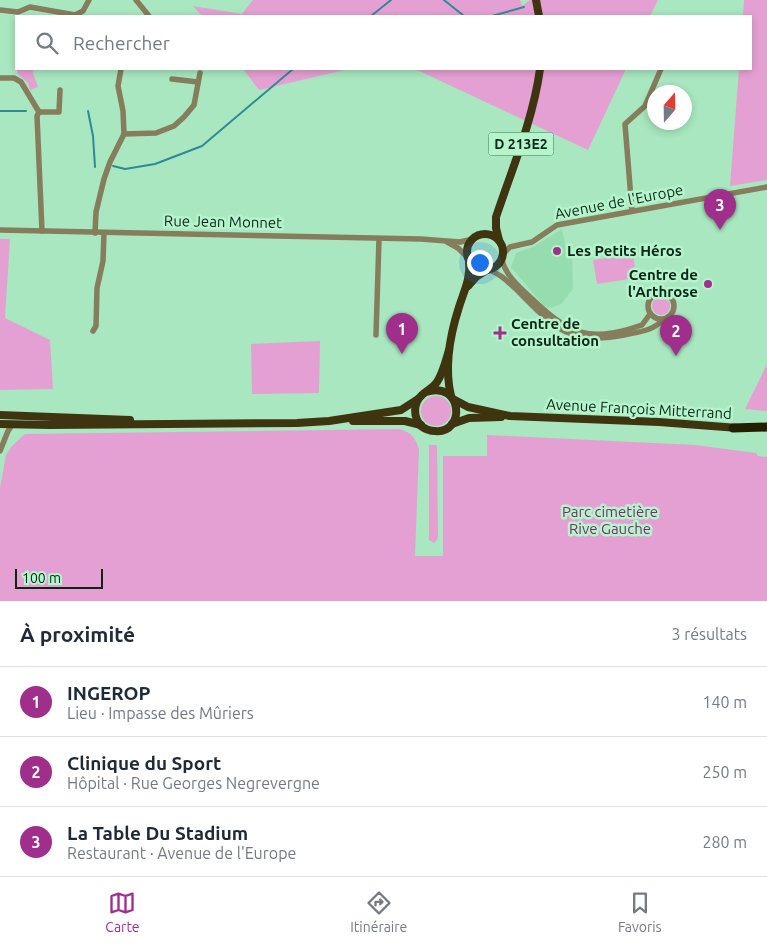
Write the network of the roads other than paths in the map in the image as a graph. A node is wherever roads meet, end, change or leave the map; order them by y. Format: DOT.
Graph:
graph roads {
  1 [pos="89,0"];
  2 [pos="136,0"];
  3 [pos="536,0"];
  4 [pos="0,10"];
  5 [pos="148,15"];
  6 [pos="539,15"];
  7 [pos="121,70"];
  8 [pos="540,70"];
  9 [pos="661,70"];
  10 [pos="200,73"];
  11 [pos="0,78"];
  12 [pos="172,79"];
  13 [pos="198,82"];
  14 [pos="60,90"];
  15 [pos="39,112"];
  16 [pos="124,134"];
  17 [pos="767,187"];
  18 [pos="632,212"];
  19 [pos="496,217"];
  20 [pos="0,230"];
  21 [pos="42,231"];
  22 [pos="95,233"];
  23 [pos="104,233"];
  24 [pos="480,234"];
  25 [pos="379,239"];
  26 [pos="472,239"];
  27 [pos="446,241"];
  28 [pos="500,241"];
  29 [pos="510,247"];
  30 [pos="503,257"];
  31 [pos="468,259"];
  32 [pos="488,270"];
  33 [pos="466,288"];
  34 [pos="650,314"];
  35 [pos="662,320"];
  36 [pos="93,331"];
  37 [pos="376,335"];
  38 [pos="449,350"];
  39 [pos="426,392"];
  40 [pos="452,398"];
  41 [pos="418,399"];
  42 [pos="0,415"];
  43 [pos="510,416"];
  44 [pos="329,421"];
  45 [pos="169,423"];
  46 [pos="0,424"];
  47 [pos="13,424"];
  48 [pos="452,424"];
  49 [pos="421,425"];
  50 [pos="767,427"];
  51 [pos="733,428"];
  52 [pos="767,431"];
  53 [pos="0,451"];
  1 -- 4 [label="street"];
  2 -- 5 [label="street"];
  3 -- 6 [label="main road"];
  7 -- 16 [label="street"];
  8 -- 19 [label="main road, D 213E2"];
  9 -- 18 [label="street"];
  10 -- 13 [label="street"];
  11 -- 15 [label="street"];
  12 -- 13 [label="street"];
  13 -- 16 [label="street"];
  14 -- 15 [label="street"];
  15 -- 21 [label="street"];
  16 -- 22 [label="street"];
  17 -- 18 [label="street, Avenue de l'Europe"];
  18 -- 29 [label="street, Avenue de l'Europe"];
  19 -- 24 [label="main road, D 213E2"];
  19 -- 28 [label="main road, D 213E2"];
  20 -- 21 [label="street, Rue Jean Monnet"];
  21 -- 22 [label="street, Rue Jean Monnet"];
  22 -- 23 [label="street, Rue Jean Monnet"];
  23 -- 25 [label="street, Rue Jean Monnet"];
  23 -- 36 [label="street"];
  24 -- 26 [label="main road"];
  24 -- 28 [label="main road"];
  25 -- 27 [label="street, Rue Jean Monnet"];
  25 -- 37 [label="street"];
  26 -- 27 [label="street, Rue Jean Monnet"];
  26 -- 31 [label="main road"];
  27 -- 31 [label="street"];
  28 -- 29 [label="street"];
  28 -- 30 [label="main road"];
  29 -- 30 [label="street"];
  30 -- 32 [label="main road"];
  30 -- 34 [label="street"];
  31 -- 32 [label="main road"];
  31 -- 33 [label="main road"];
  32 -- 33 [label="main road"];
  32 -- 35 [label="street"];
  33 -- 38 [label="main road"];
  34 -- 35 [label="street"];
  34 -- 35 [label="street"];
  38 -- 39 [label="main road"];
  38 -- 40 [label="main road"];
  39 -- 40 [label="main road"];
  39 -- 41 [label="main road"];
  40 -- 43 [label="main road, Avenue François Mitterrand"];
  40 -- 48 [label="main road"];
  41 -- 44 [label="main road"];
  41 -- 49 [label="main road"];
  42 -- 45 [label="main road"];
  43 -- 48 [label="main road, Avenue François Mitterrand"];
  43 -- 51 [label="main road, Avenue François Mitterrand"];
  44 -- 45 [label="main road"];
  44 -- 49 [label="main road"];
  45 -- 47 [label="main road"];
  46 -- 47 [label="main road"];
  47 -- 53 [label="street"];
  48 -- 49 [label="main road"];
  50 -- 51 [label="highway"];
  51 -- 52 [label="main road, Avenue François Mitterrand"];
}
